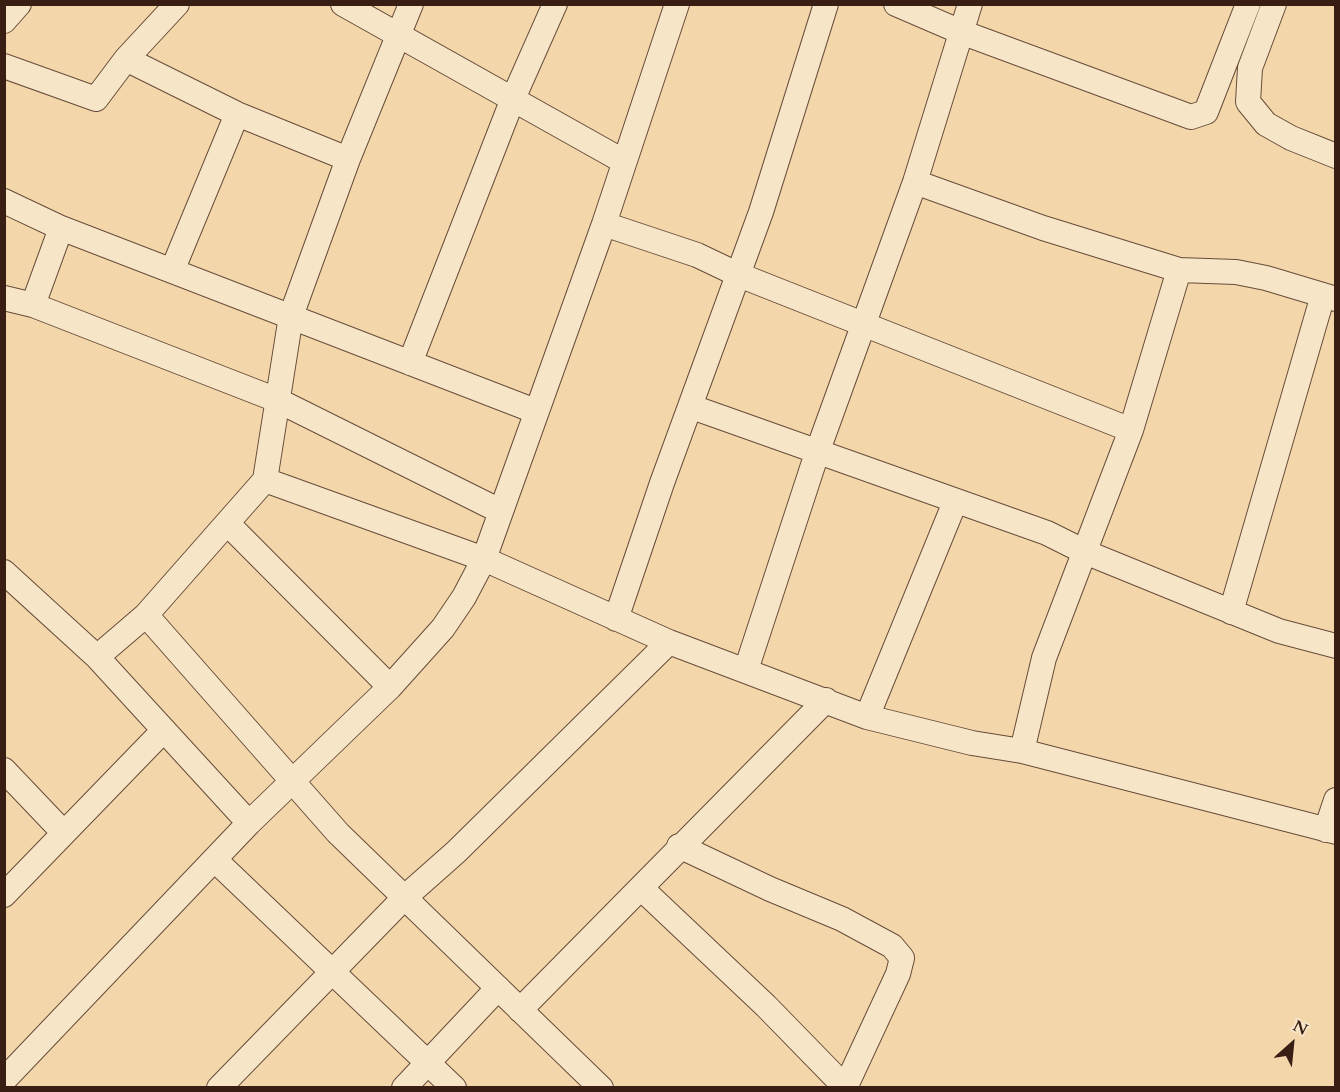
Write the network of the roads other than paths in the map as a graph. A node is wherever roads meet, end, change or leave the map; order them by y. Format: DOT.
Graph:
graph roads {
  1 [pos="19,4"];
  2 [pos="177,4"];
  3 [pos="343,4"];
  4 [pos="411,4"];
  5 [pos="555,4"];
  6 [pos="677,4"];
  7 [pos="826,4"];
  8 [pos="896,4"];
  9 [pos="970,4"];
  10 [pos="1248,4"];
  11 [pos="1274,4"];
  12 [pos="4,21"];
  13 [pos="961,32"];
  14 [pos="395,36"];
  15 [pos="126,59"];
  16 [pos="4,66"];
  17 [pos="512,101"];
  18 [pos="237,114"];
  19 [pos="1335,156"];
  20 [pos="348,159"];
  21 [pos="623,161"];
  22 [pos="915,182"];
  23 [pos="4,201"];
  24 [pos="604,224"];
  25 [pos="61,228"];
  26 [pos="1179,270"];
  27 [pos="172,271"];
  28 [pos="739,275"];
  29 [pos="1329,297"];
  30 [pos="4,298"];
  31 [pos="33,305"];
  32 [pos="291,316"];
  33 [pos="863,324"];
  34 [pos="410,363"];
  35 [pos="277,400"];
  36 [pos="692,407"];
  37 [pos="535,411"];
  38 [pos="1131,430"];
  39 [pos="818,453"];
  40 [pos="265,480"];
  41 [pos="955,502"];
  42 [pos="500,511"];
  43 [pos="228,524"];
  44 [pos="1085,552"];
  45 [pos="484,558"];
  46 [pos="4,572"];
  47 [pos="1231,612"];
  48 [pos="146,615"];
  49 [pos="616,619"];
  50 [pos="669,642"];
  51 [pos="1335,646"];
  52 [pos="97,657"];
  53 [pos="746,670"];
  54 [pos="390,687"];
  55 [pos="826,700"];
  56 [pos="867,717"];
  57 [pos="163,732"];
  58 [pos="1022,752"];
  59 [pos="4,770"];
  60 [pos="291,782"];
  61 [pos="1335,800"];
  62 [pos="249,824"];
  63 [pos="1331,831"];
  64 [pos="63,832"];
  65 [pos="680,846"];
  66 [pos="215,860"];
  67 [pos="641,888"];
  68 [pos="4,895"];
  69 [pos="404,898"];
  70 [pos="333,971"];
  71 [pos="498,988"];
  72 [pos="520,1010"];
  73 [pos="428,1062"];
  74 [pos="4,1080"];
  75 [pos="845,1087"];
  76 [pos="219,1088"];
  77 [pos="404,1088"];
  78 [pos="454,1088"];
  79 [pos="601,1088"];
  1 -- 12 [label="street"];
  2 -- 15 [label="street"];
  3 -- 14 [label="street"];
  4 -- 14 [label="street"];
  5 -- 17 [label="street"];
  6 -- 21 [label="street"];
  7 -- 28 [label="street"];
  8 -- 13 [label="street"];
  9 -- 13 [label="street"];
  10 -- 13 [label="street"];
  11 -- 19 [label="street"];
  13 -- 22 [label="street"];
  14 -- 17 [label="street"];
  14 -- 20 [label="street"];
  15 -- 16 [label="street"];
  15 -- 18 [label="street"];
  17 -- 21 [label="street"];
  17 -- 34 [label="street"];
  18 -- 20 [label="street"];
  18 -- 27 [label="street"];
  20 -- 32 [label="street"];
  21 -- 24 [label="street"];
  22 -- 26 [label="street"];
  22 -- 33 [label="street"];
  23 -- 25 [label="street"];
  24 -- 28 [label="street"];
  24 -- 37 [label="street"];
  25 -- 27 [label="street"];
  25 -- 31 [label="street"];
  26 -- 29 [label="street"];
  26 -- 38 [label="street"];
  27 -- 32 [label="street"];
  28 -- 33 [label="street"];
  28 -- 36 [label="street"];
  29 -- 47 [label="street"];
  30 -- 31 [label="street"];
  31 -- 35 [label="street"];
  32 -- 34 [label="street"];
  32 -- 35 [label="street"];
  33 -- 38 [label="street"];
  33 -- 39 [label="street"];
  34 -- 37 [label="street"];
  35 -- 40 [label="street"];
  35 -- 42 [label="street"];
  36 -- 39 [label="street"];
  36 -- 49 [label="street"];
  37 -- 42 [label="street"];
  38 -- 44 [label="street"];
  39 -- 41 [label="street"];
  39 -- 53 [label="street"];
  40 -- 43 [label="street"];
  40 -- 45 [label="street"];
  41 -- 44 [label="street"];
  41 -- 56 [label="street"];
  42 -- 45 [label="street"];
  43 -- 48 [label="street"];
  43 -- 54 [label="street"];
  44 -- 47 [label="street"];
  44 -- 58 [label="street"];
  45 -- 49 [label="street"];
  45 -- 54 [label="street"];
  46 -- 52 [label="street"];
  47 -- 51 [label="street"];
  48 -- 52 [label="street"];
  48 -- 60 [label="street"];
  49 -- 50 [label="street"];
  50 -- 53 [label="street"];
  50 -- 69 [label="street"];
  52 -- 57 [label="street"];
  53 -- 55 [label="street"];
  54 -- 60 [label="street"];
  55 -- 56 [label="street"];
  55 -- 65 [label="street"];
  56 -- 58 [label="street"];
  57 -- 62 [label="street"];
  57 -- 64 [label="street"];
  58 -- 63 [label="street"];
  59 -- 64 [label="street"];
  60 -- 62 [label="street"];
  60 -- 69 [label="street"];
  61 -- 63 [label="street"];
  62 -- 66 [label="street"];
  64 -- 68 [label="street"];
  65 -- 67 [label="street"];
  65 -- 75 [label="street"];
  66 -- 70 [label="street"];
  66 -- 74 [label="street"];
  67 -- 72 [label="street"];
  67 -- 75 [label="street"];
  69 -- 70 [label="street"];
  69 -- 71 [label="street"];
  70 -- 73 [label="street"];
  70 -- 76 [label="street"];
  71 -- 72 [label="street"];
  71 -- 73 [label="street"];
  72 -- 79 [label="street"];
  73 -- 77 [label="street"];
  73 -- 78 [label="street"];
}
